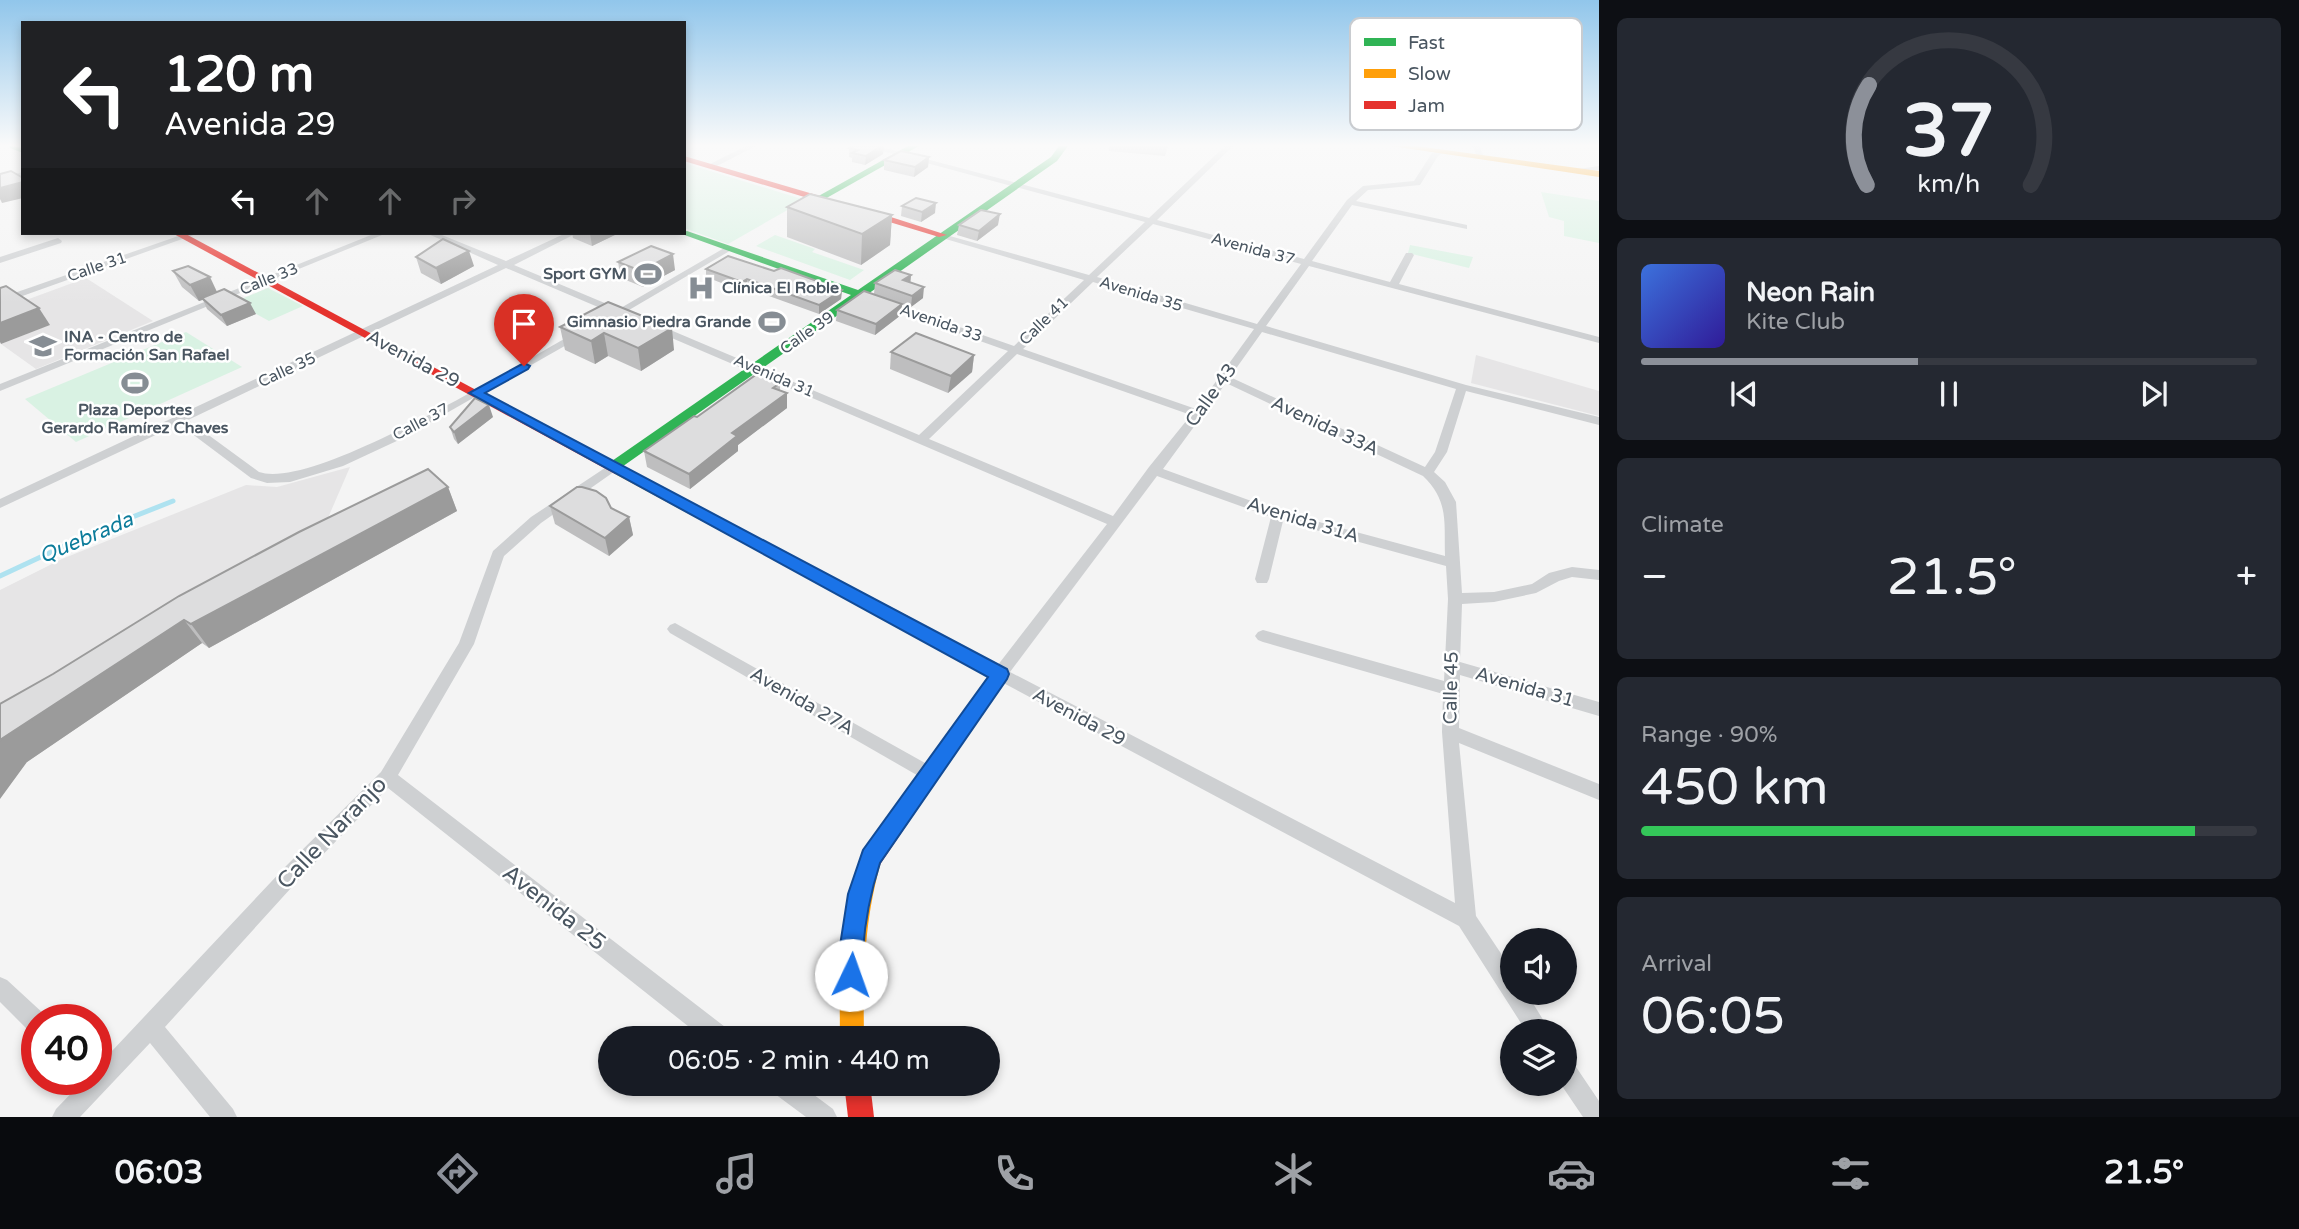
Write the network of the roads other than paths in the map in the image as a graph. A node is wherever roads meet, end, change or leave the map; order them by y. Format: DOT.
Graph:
graph roads {
  1 [pos="820,198"];
  2 [pos="998,198"];
  3 [pos="1063,198"];
  4 [pos="1174,198"];
  5 [pos="1354,198"];
  6 [pos="1350,202"];
  7 [pos="1150,221"];
  8 [pos="1464,227"];
  9 [pos="686,234"];
  10 [pos="182,235"];
  11 [pos="187,235"];
  12 [pos="378,235"];
  13 [pos="435,235"];
  14 [pos="569,235"];
  15 [pos="942,235"];
  16 [pos="58,241"];
  17 [pos="729,248"];
  18 [pos="1409,255"];
  19 [pos="0,260"];
  20 [pos="1306,263"];
  21 [pos="505,265"];
  22 [pos="1088,278"];
  23 [pos="265,280"];
  24 [pos="1393,286"];
  25 [pos="860,295"];
  26 [pos="0,301"];
  27 [pos="620,312"];
  28 [pos="632,317"];
  29 [pos="644,323"];
  30 [pos="596,326"];
  31 [pos="1260,329"];
  32 [pos="584,332"];
  33 [pos="365,333"];
  34 [pos="1599,340"];
  35 [pos="1014,349"];
  36 [pos="756,369"];
  37 [pos="1223,378"];
  38 [pos="1462,387"];
  39 [pos="0,388"];
  40 [pos="476,393"];
  41 [pos="1198,414"];
  42 [pos="181,420"];
  43 [pos="1599,421"];
  44 [pos="921,440"];
  45 [pos="614,466"];
  46 [pos="1153,470"];
  47 [pos="1427,473"];
  48 [pos="0,504"];
  49 [pos="1278,515"];
  50 [pos="1116,523"];
  51 [pos="1454,563"];
  52 [pos="1599,575"];
  53 [pos="1262,579"];
  54 [pos="1455,600"];
  55 [pos="675,629"];
  56 [pos="1263,636"];
  57 [pos="1451,666"];
  58 [pos="1000,674"];
  59 [pos="1450,690"];
  60 [pos="1599,709"];
  61 [pos="1450,732"];
  62 [pos="928,773"];
  63 [pos="387,777"];
  64 [pos="1599,792"];
  65 [pos="1466,919"];
  66 [pos="1500,971"];
  67 [pos="0,987"];
  68 [pos="21,1007"];
  69 [pos="706,1026"];
  70 [pos="852,1026"];
  71 [pos="152,1027"];
  72 [pos="112,1066"];
  73 [pos="1577,1088"];
  74 [pos="84,1095"];
  75 [pos="797,1096"];
  76 [pos="858,1096"];
  77 [pos="64,1117"];
  78 [pos="225,1117"];
  79 [pos="825,1117"];
  80 [pos="860,1117"];
  81 [pos="1596,1117"];
  1 -- 15 [label="main road, Avenida 35"];
  2 -- 15 [label="main road, Calle 39"];
  3 -- 7 [label="street, Avenida 37"];
  4 -- 7 [label="street, Calle 41"];
  5 -- 6 [label="street, Calle 43"];
  6 -- 8 [label="street"];
  6 -- 20 [label="street, Calle 43"];
  7 -- 20 [label="street, Avenida 37"];
  7 -- 22 [label="street, Calle 41"];
  9 -- 17 [label="main road, Avenida 33"];
  10 -- 26 [label="street, Calle 31"];
  11 -- 23 [label="main road, Avenida 29"];
  12 -- 23 [label="street, Calle 33"];
  13 -- 21 [label="street"];
  14 -- 21 [label="street, Calle 35"];
  15 -- 22 [label="street, Avenida 35"];
  15 -- 25 [label="main road, Calle 39"];
  16 -- 19 [label="street"];
  17 -- 25 [label="main road, Avenida 33"];
  17 -- 27 [label="street"];
  18 -- 24 [label="street"];
  20 -- 24 [label="street, Avenida 37"];
  20 -- 31 [label="street, Calle 43"];
  21 -- 27 [label="street"];
  21 -- 33 [label="street, Calle 35"];
  22 -- 31 [label="street, Avenida 35"];
  22 -- 35 [label="street, Calle 41"];
  23 -- 33 [label="main road, Avenida 29"];
  23 -- 39 [label="street, Calle 33"];
  24 -- 34 [label="street, Avenida 37"];
  25 -- 35 [label="street, Avenida 33"];
  25 -- 36 [label="main road, Calle 39"];
  27 -- 28 [label="street"];
  27 -- 30 [label="street"];
  29 -- 36 [label="street, Avenida 31"];
  31 -- 37 [label="street, Calle 43"];
  31 -- 38 [label="street, Avenida 35"];
  32 -- 40 [label="street, Calle 37"];
  33 -- 40 [label="main road, Avenida 29"];
  33 -- 42 [label="street, Calle 35"];
  35 -- 41 [label="street, Avenida 33"];
  35 -- 44 [label="street, Calle 41"];
  36 -- 44 [label="street, Avenida 31"];
  36 -- 45 [label="main road, Calle 39"];
  37 -- 41 [label="street, Calle 43"];
  37 -- 47 [label="street, Avenida 33A"];
  38 -- 43 [label="street, Avenida 35"];
  38 -- 47 [label="street"];
  40 -- 42 [label="street, Calle 37"];
  40 -- 45 [label="main road, Avenida 29"];
  41 -- 46 [label="street, Calle 43"];
  42 -- 48 [label="street, Calle 35"];
  44 -- 50 [label="street, Avenida 31"];
  45 -- 58 [label="main road, Avenida 29"];
  45 -- 63 [label="street, Calle Naranjo"];
  46 -- 49 [label="street, Avenida 31A"];
  46 -- 50 [label="street, Calle 43"];
  47 -- 51 [label="street, Calle 45"];
  49 -- 51 [label="street, Avenida 31A"];
  49 -- 53 [label="street"];
  50 -- 58 [label="street, Calle 43"];
  51 -- 54 [label="street, Calle 45"];
  52 -- 54 [label="street"];
  54 -- 57 [label="street, Calle 45"];
  55 -- 62 [label="street, Avenida 27A"];
  56 -- 59 [label="street"];
  57 -- 59 [label="street, Calle 45"];
  57 -- 60 [label="street, Avenida 31"];
  58 -- 62 [label="main road"];
  58 -- 65 [label="street, Avenida 29"];
  59 -- 61 [label="street, Calle 45"];
  61 -- 64 [label="street"];
  61 -- 65 [label="street, Calle 45"];
  62 -- 70 [label="main road"];
  63 -- 69 [label="street, Avenida 25"];
  63 -- 71 [label="street, Calle Naranjo"];
  65 -- 66 [label="street, Calle 45"];
  67 -- 68 [label="street"];
  71 -- 72 [label="street, Calle Naranjo"];
  71 -- 78 [label="street"];
  73 -- 81 [label="street"];
  74 -- 77 [label="street, Calle Naranjo"];
  75 -- 79 [label="street"];
  76 -- 80 [label="main road"];
}
